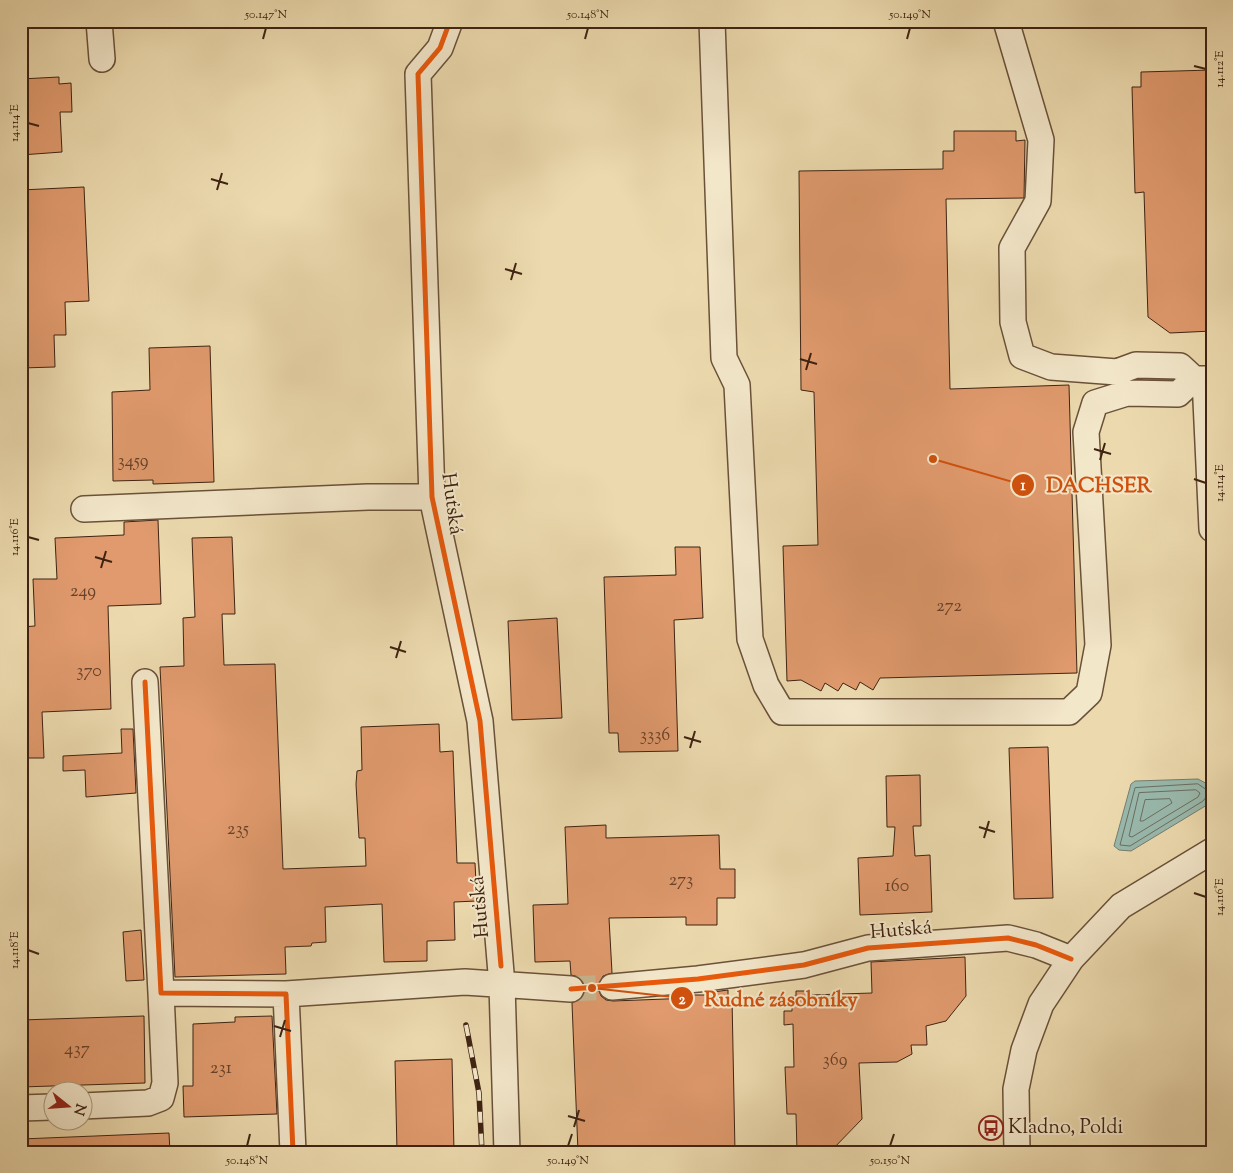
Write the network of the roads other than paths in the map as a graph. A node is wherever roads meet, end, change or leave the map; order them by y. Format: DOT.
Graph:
graph roads {
  1 [pos="99,21"];
  2 [pos="450,21"];
  3 [pos="712,21"];
  4 [pos="1006,21"];
  5 [pos="102,59"];
  6 [pos="1081,369"];
  7 [pos="1204,379"];
  8 [pos="1095,403"];
  9 [pos="432,497"];
  10 [pos="84,509"];
  11 [pos="1212,528"];
  12 [pos="145,682"];
  13 [pos="1212,851"];
  14 [pos="1071,959"];
  15 [pos="502,976"];
  16 [pos="612,986"];
  17 [pos="571,990"];
  18 [pos="161,993"];
  19 [pos="286,994"];
  20 [pos="92,1106"];
  21 [pos="42,1107"];
  22 [pos="21,1108"];
  23 [pos="292,1152"];
  24 [pos="507,1152"];
  25 [pos="1017,1152"];
  1 -- 5 [label="street"];
  2 -- 9 [label="street, Huťská"];
  3 -- 8 [label="street"];
  4 -- 6 [label="street"];
  6 -- 7 [label="street"];
  6 -- 8 [label="street"];
  7 -- 8 [label="street"];
  7 -- 11 [label="street"];
  9 -- 10 [label="street"];
  9 -- 15 [label="street, Huťská"];
  12 -- 18 [label="street"];
  13 -- 14 [label="street"];
  14 -- 16 [label="street, Huťská"];
  14 -- 25 [label="street"];
  15 -- 17 [label="street"];
  15 -- 19 [label="street"];
  15 -- 24 [label="street, Huťská"];
  18 -- 19 [label="street"];
  18 -- 20 [label="street"];
  19 -- 23 [label="street"];
  21 -- 22 [label="street"];
}
